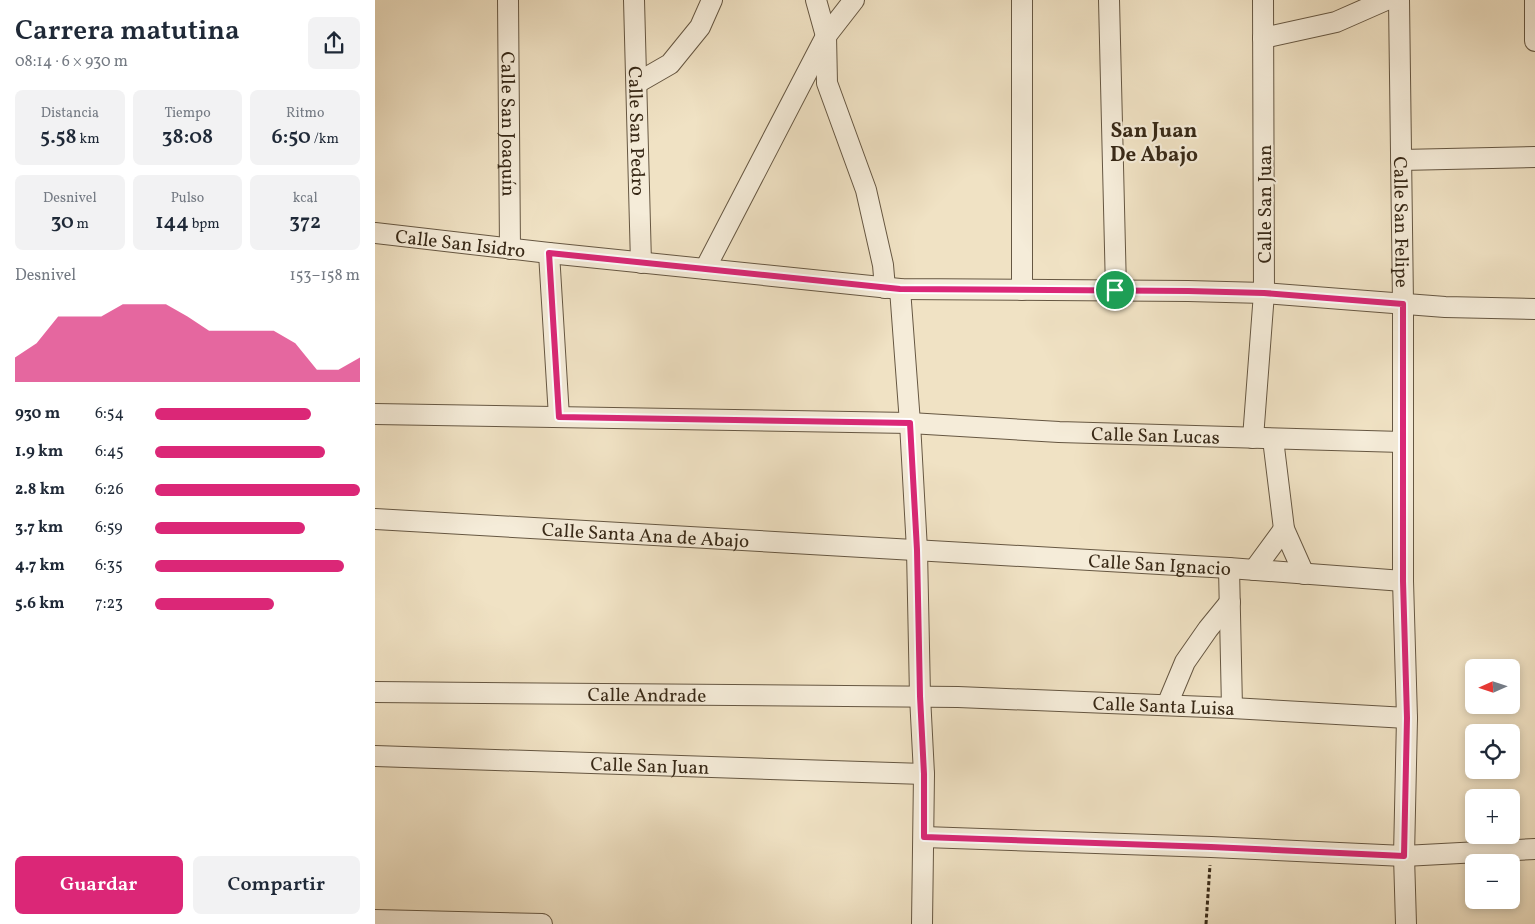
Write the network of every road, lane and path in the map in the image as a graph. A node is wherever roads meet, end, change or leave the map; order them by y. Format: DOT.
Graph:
graph roads {
  1 [pos="508,0"];
  2 [pos="634,0"];
  3 [pos="712,0"];
  4 [pos="816,0"];
  5 [pos="854,0"];
  6 [pos="1022,0"];
  7 [pos="1109,0"];
  8 [pos="1263,0"];
  9 [pos="1386,0"];
  10 [pos="1399,0"];
  11 [pos="1535,0"];
  12 [pos="826,36"];
  13 [pos="1263,38"];
  14 [pos="1535,41"];
  15 [pos="637,83"];
  16 [pos="1535,157"];
  17 [pos="1401,160"];
  18 [pos="375,232"];
  19 [pos="510,249"];
  20 [pos="549,253"];
  21 [pos="641,263"];
  22 [pos="705,269"];
  23 [pos="892,289"];
  24 [pos="1021,290"];
  25 [pos="1115,290"];
  26 [pos="1264,293"];
  27 [pos="1403,304"];
  28 [pos="1535,308"];
  29 [pos="375,414"];
  30 [pos="559,417"];
  31 [pos="910,423"];
  32 [pos="1253,438"];
  33 [pos="1273,439"];
  34 [pos="1402,442"];
  35 [pos="375,519"];
  36 [pos="1284,528"];
  37 [pos="917,550"];
  38 [pos="1229,568"];
  39 [pos="1254,570"];
  40 [pos="1304,574"];
  41 [pos="1403,581"];
  42 [pos="1230,602"];
  43 [pos="375,692"];
  44 [pos="920,696"];
  45 [pos="1167,705"];
  46 [pos="1232,708"];
  47 [pos="1407,718"];
  48 [pos="375,756"];
  49 [pos="924,774"];
  50 [pos="924,837"];
  51 [pos="1211,847"];
  52 [pos="1535,849"];
  53 [pos="1404,856"];
  54 [pos="375,920"];
  55 [pos="542,924"];
  56 [pos="922,924"];
  57 [pos="1206,924"];
  58 [pos="1406,924"];
  1 -- 19 [label="street, Calle San Joaquín"];
  2 -- 15 [label="street, Calle San Pedro"];
  3 -- 15 [label="street"];
  4 -- 12 [label="street"];
  5 -- 12 [label="street"];
  6 -- 24 [label="street"];
  7 -- 25 [label="street"];
  8 -- 13 [label="street, Calle San Juan"];
  9 -- 13 [label="street"];
  10 -- 17 [label="street, Calle San Felipe"];
  11 -- 14 [label="street"];
  12 -- 22 [label="street"];
  12 -- 23 [label="street"];
  13 -- 26 [label="street, Calle San Juan"];
  15 -- 21 [label="street, Calle San Pedro"];
  16 -- 17 [label="street"];
  17 -- 27 [label="street, Calle San Felipe"];
  18 -- 19 [label="street, Calle San Isidro"];
  19 -- 20 [label="street, Calle San Isidro"];
  20 -- 21 [label="street, Calle San Isidro"];
  20 -- 30 [label="street"];
  21 -- 22 [label="street, Calle San Isidro"];
  22 -- 23 [label="street, Calle San Isidro"];
  23 -- 24 [label="street, Calle San Isidro"];
  23 -- 31 [label="street"];
  24 -- 25 [label="street, Calle San Isidro"];
  25 -- 26 [label="street, Calle San Isidro"];
  26 -- 27 [label="street, Calle San Isidro"];
  26 -- 32 [label="street, Calle San Juan"];
  27 -- 28 [label="street, Calle San Isidro"];
  27 -- 34 [label="street, Calle San Felipe"];
  29 -- 30 [label="street, Calle San Lucas"];
  30 -- 31 [label="street, Calle San Lucas"];
  31 -- 32 [label="street, Calle San Lucas"];
  31 -- 37 [label="street"];
  32 -- 33 [label="street, Calle San Lucas"];
  33 -- 34 [label="street, Calle San Lucas"];
  33 -- 36 [label="street"];
  34 -- 41 [label="street, Calle San Felipe"];
  35 -- 37 [label="street, Calle Santa Ana de Abajo"];
  36 -- 39 [label="street"];
  36 -- 40 [label="street"];
  37 -- 38 [label="street, Calle San Ignacio"];
  37 -- 44 [label="street"];
  38 -- 39 [label="street, Calle San Ignacio"];
  38 -- 42 [label="street"];
  39 -- 40 [label="street, Calle San Ignacio"];
  40 -- 41 [label="street, Calle San Ignacio"];
  41 -- 47 [label="street, Calle San Felipe"];
  42 -- 45 [label="street"];
  42 -- 46 [label="street"];
  43 -- 44 [label="street, Calle Andrade"];
  44 -- 45 [label="street, Calle Santa Luisa"];
  44 -- 49 [label="street"];
  45 -- 46 [label="street, Calle Santa Luisa"];
  46 -- 47 [label="street, Calle Santa Luisa"];
  47 -- 53 [label="street, Calle San Felipe"];
  48 -- 49 [label="street, Calle San Juan"];
  49 -- 50 [label="street"];
  50 -- 51 [label="street"];
  50 -- 56 [label="street"];
  51 -- 53 [label="street"];
  51 -- 57 [label="path"];
  52 -- 53 [label="street"];
  53 -- 58 [label="street, Calle San Felipe"];
  54 -- 55 [label="street"];
}
